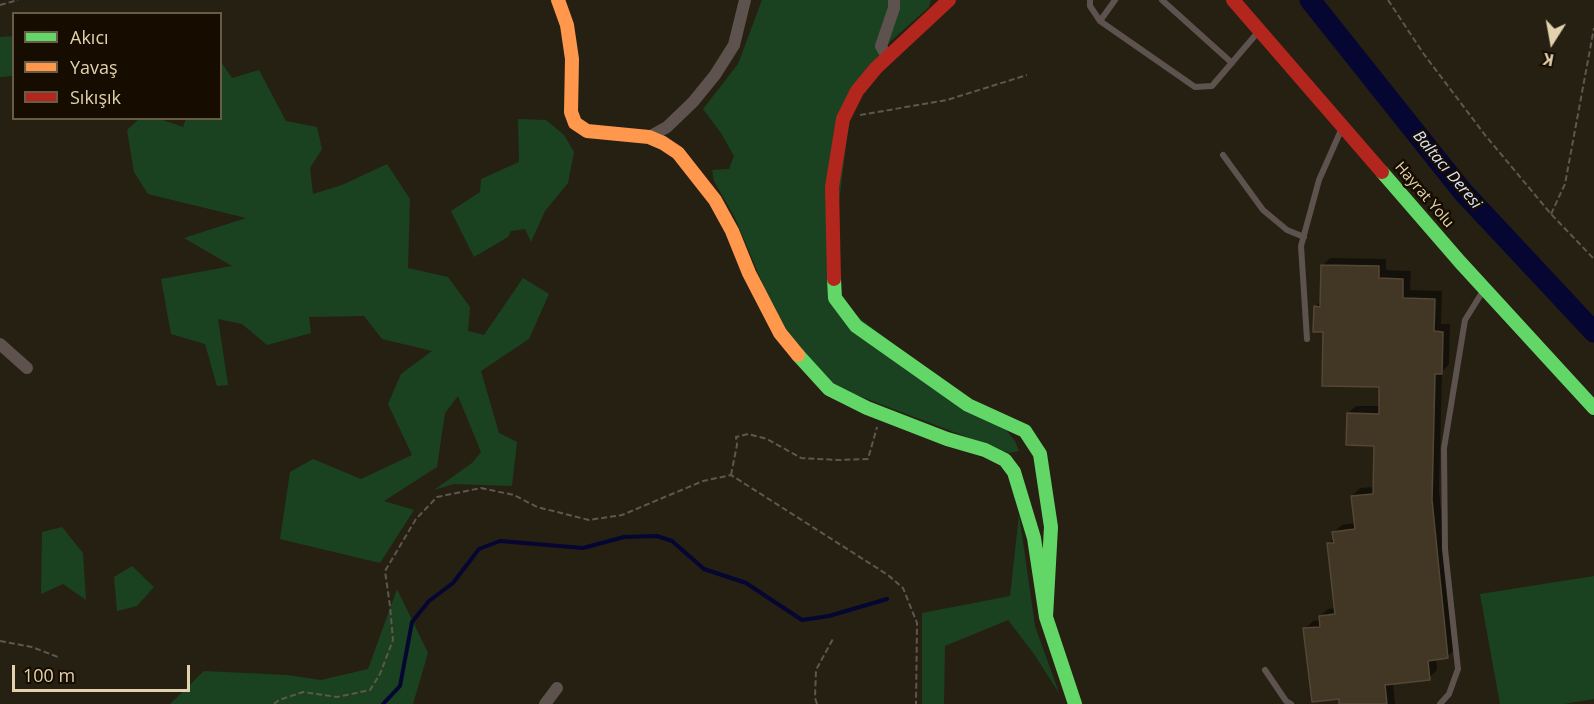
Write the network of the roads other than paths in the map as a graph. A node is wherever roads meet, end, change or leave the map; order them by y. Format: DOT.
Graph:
graph roads {
  1 [pos="558,0"];
  2 [pos="745,0"];
  3 [pos="894,0"];
  4 [pos="949,0"];
  5 [pos="1090,0"];
  6 [pos="1115,0"];
  7 [pos="1162,0"];
  8 [pos="1233,0"];
  9 [pos="1100,21"];
  10 [pos="1259,31"];
  11 [pos="887,57"];
  12 [pos="1232,63"];
  13 [pos="1342,127"];
  14 [pos="649,137"];
  15 [pos="1223,155"];
  16 [pos="1304,237"];
  17 [pos="1484,288"];
  18 [pos="1307,339"];
  19 [pos="0,344"];
  20 [pos="27,368"];
  21 [pos="1594,408"];
  22 [pos="1047,617"];
  23 [pos="1264,670"];
  24 [pos="557,688"];
  25 [pos="545,704"];
  26 [pos="1075,704"];
  27 [pos="1291,704"];
  28 [pos="1440,704"];
  1 -- 14 [label="street"];
  2 -- 14 [label="street"];
  3 -- 11 [label="street"];
  4 -- 11 [label="street"];
  5 -- 9 [label="lane"];
  6 -- 9 [label="lane"];
  7 -- 12 [label="lane"];
  8 -- 10 [label="street, Hayrat Yolu"];
  9 -- 12 [label="lane"];
  10 -- 12 [label="lane"];
  10 -- 13 [label="street, Hayrat Yolu"];
  11 -- 22 [label="street"];
  13 -- 16 [label="lane"];
  13 -- 17 [label="street, Hayrat Yolu"];
  14 -- 22 [label="street"];
  15 -- 16 [label="lane"];
  16 -- 18 [label="lane"];
  17 -- 21 [label="street, Hayrat Yolu"];
  17 -- 28 [label="lane"];
  19 -- 20 [label="street"];
  22 -- 26 [label="street"];
  23 -- 27 [label="lane"];
  24 -- 25 [label="street"];
}
